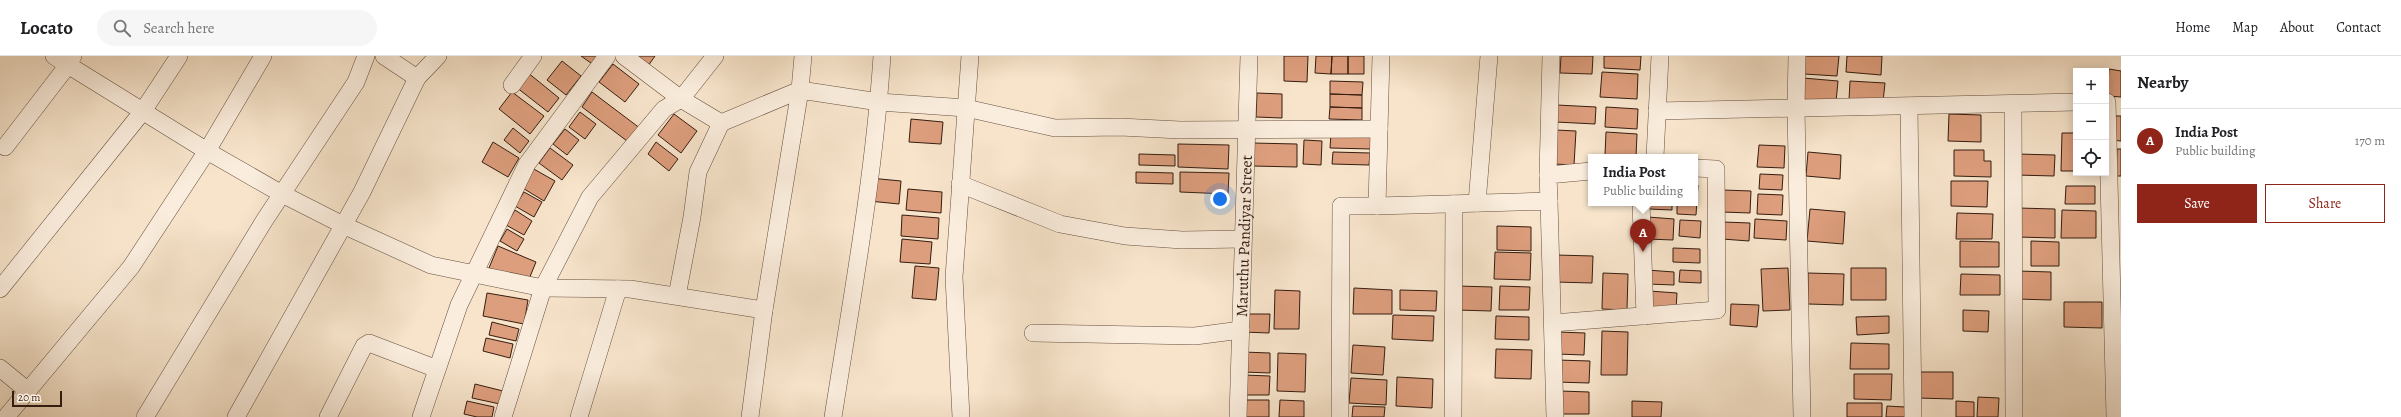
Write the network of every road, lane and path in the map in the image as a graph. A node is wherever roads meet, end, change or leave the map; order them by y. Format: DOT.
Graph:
graph roads {
  1 [pos="178,56"];
  2 [pos="263,56"];
  3 [pos="366,56"];
  4 [pos="384,56"];
  5 [pos="438,56"];
  6 [pos="533,56"];
  7 [pos="607,56"];
  8 [pos="624,56"];
  9 [pos="715,56"];
  10 [pos="803,56"];
  11 [pos="882,56"];
  12 [pos="970,56"];
  13 [pos="1249,56"];
  14 [pos="1381,56"];
  15 [pos="1489,56"];
  16 [pos="1551,56"];
  17 [pos="1660,56"];
  18 [pos="1797,56"];
  19 [pos="65,59"];
  20 [pos="417,78"];
  21 [pos="512,85"];
  22 [pos="800,90"];
  23 [pos="682,99"];
  24 [pos="2111,101"];
  25 [pos="879,102"];
  26 [pos="2073,102"];
  27 [pos="2013,104"];
  28 [pos="1909,106"];
  29 [pos="966,108"];
  30 [pos="1796,108"];
  31 [pos="1657,111"];
  32 [pos="143,112"];
  33 [pos="721,123"];
  34 [pos="1379,129"];
  35 [pos="1247,130"];
  36 [pos="2,148"];
  37 [pos="206,151"];
  38 [pos="1655,154"];
  39 [pos="1698,168"];
  40 [pos="1588,171"];
  41 [pos="1548,175"];
  42 [pos="960,184"];
  43 [pos="282,194"];
  44 [pos="1549,201"];
  45 [pos="1477,203"];
  46 [pos="1454,204"];
  47 [pos="1377,206"];
  48 [pos="1641,206"];
  49 [pos="343,226"];
  50 [pos="1243,239"];
  51 [pos="473,275"];
  52 [pos="543,288"];
  53 [pos="0,289"];
  54 [pos="618,289"];
  55 [pos="677,296"];
  56 [pos="764,310"];
  57 [pos="1645,316"];
  58 [pos="1553,323"];
  59 [pos="1241,330"];
  60 [pos="1033,333"];
  61 [pos="0,368"];
  62 [pos="437,369"];
  63 [pos="28,391"];
  64 [pos="6,417"];
  65 [pos="145,417"];
  66 [pos="236,417"];
  67 [pos="328,417"];
  68 [pos="421,417"];
  69 [pos="503,417"];
  70 [pos="578,417"];
  71 [pos="750,417"];
  72 [pos="833,417"];
  73 [pos="961,417"];
  74 [pos="1238,417"];
  75 [pos="1340,417"];
  76 [pos="1453,417"];
  77 [pos="1555,417"];
  78 [pos="1802,417"];
  79 [pos="1913,417"];
  80 [pos="2014,417"];
  81 [pos="2115,417"];
  1 -- 32 [label="street"];
  2 -- 37 [label="street"];
  3 -- 43 [label="street"];
  4 -- 20 [label="street"];
  5 -- 20 [label="street"];
  6 -- 21 [label="street"];
  7 -- 51 [label="street"];
  8 -- 23 [label="street"];
  9 -- 23 [label="street"];
  10 -- 22 [label="street"];
  11 -- 25 [label="street"];
  12 -- 29 [label="street"];
  13 -- 35 [label="street, Maruthu Pandiyar Street"];
  14 -- 34 [label="street"];
  15 -- 45 [label="street"];
  16 -- 41 [label="street"];
  17 -- 31 [label="street"];
  18 -- 30 [label="street"];
  19 -- 32 [label="street"];
  19 -- 36 [label="street"];
  20 -- 49 [label="street"];
  22 -- 25 [label="street"];
  22 -- 33 [label="street"];
  22 -- 56 [label="street"];
  23 -- 33 [label="street"];
  23 -- 52 [label="street"];
  24 -- 81 [label="street"];
  25 -- 29 [label="street"];
  25 -- 72 [label="street"];
  26 -- 27 [label="street"];
  27 -- 28 [label="street"];
  27 -- 80 [label="street"];
  28 -- 30 [label="street"];
  28 -- 79 [label="street"];
  29 -- 35 [label="street"];
  29 -- 42 [label="street"];
  30 -- 31 [label="street"];
  30 -- 78 [label="street"];
  31 -- 38 [label="street"];
  32 -- 37 [label="street"];
  32 -- 53 [label="street"];
  33 -- 55 [label="street"];
  34 -- 35 [label="street"];
  34 -- 47 [label="street"];
  35 -- 50 [label="street, Maruthu Pandiyar Street"];
  37 -- 43 [label="street"];
  37 -- 63 [label="street"];
  39 -- 57 [label="street"];
  40 -- 41 [label="street"];
  41 -- 44 [label="street"];
  42 -- 50 [label="street"];
  42 -- 73 [label="street"];
  43 -- 49 [label="street"];
  43 -- 65 [label="street"];
  44 -- 45 [label="street"];
  44 -- 58 [label="street"];
  45 -- 46 [label="street"];
  46 -- 47 [label="street"];
  46 -- 76 [label="street"];
  47 -- 75 [label="street"];
  48 -- 57 [label="street"];
  49 -- 51 [label="street"];
  49 -- 66 [label="street"];
  50 -- 59 [label="street, Maruthu Pandiyar Street"];
  51 -- 52 [label="street"];
  51 -- 62 [label="street"];
  52 -- 54 [label="street"];
  52 -- 69 [label="street"];
  54 -- 55 [label="street"];
  54 -- 70 [label="street"];
  55 -- 56 [label="street"];
  56 -- 71 [label="street"];
  57 -- 58 [label="street"];
  58 -- 77 [label="street"];
  59 -- 60 [label="street"];
  59 -- 74 [label="street, Maruthu Pandiyar Street"];
  61 -- 63 [label="street"];
  62 -- 67 [label="street"];
  62 -- 68 [label="street"];
  63 -- 64 [label="street"];
}
